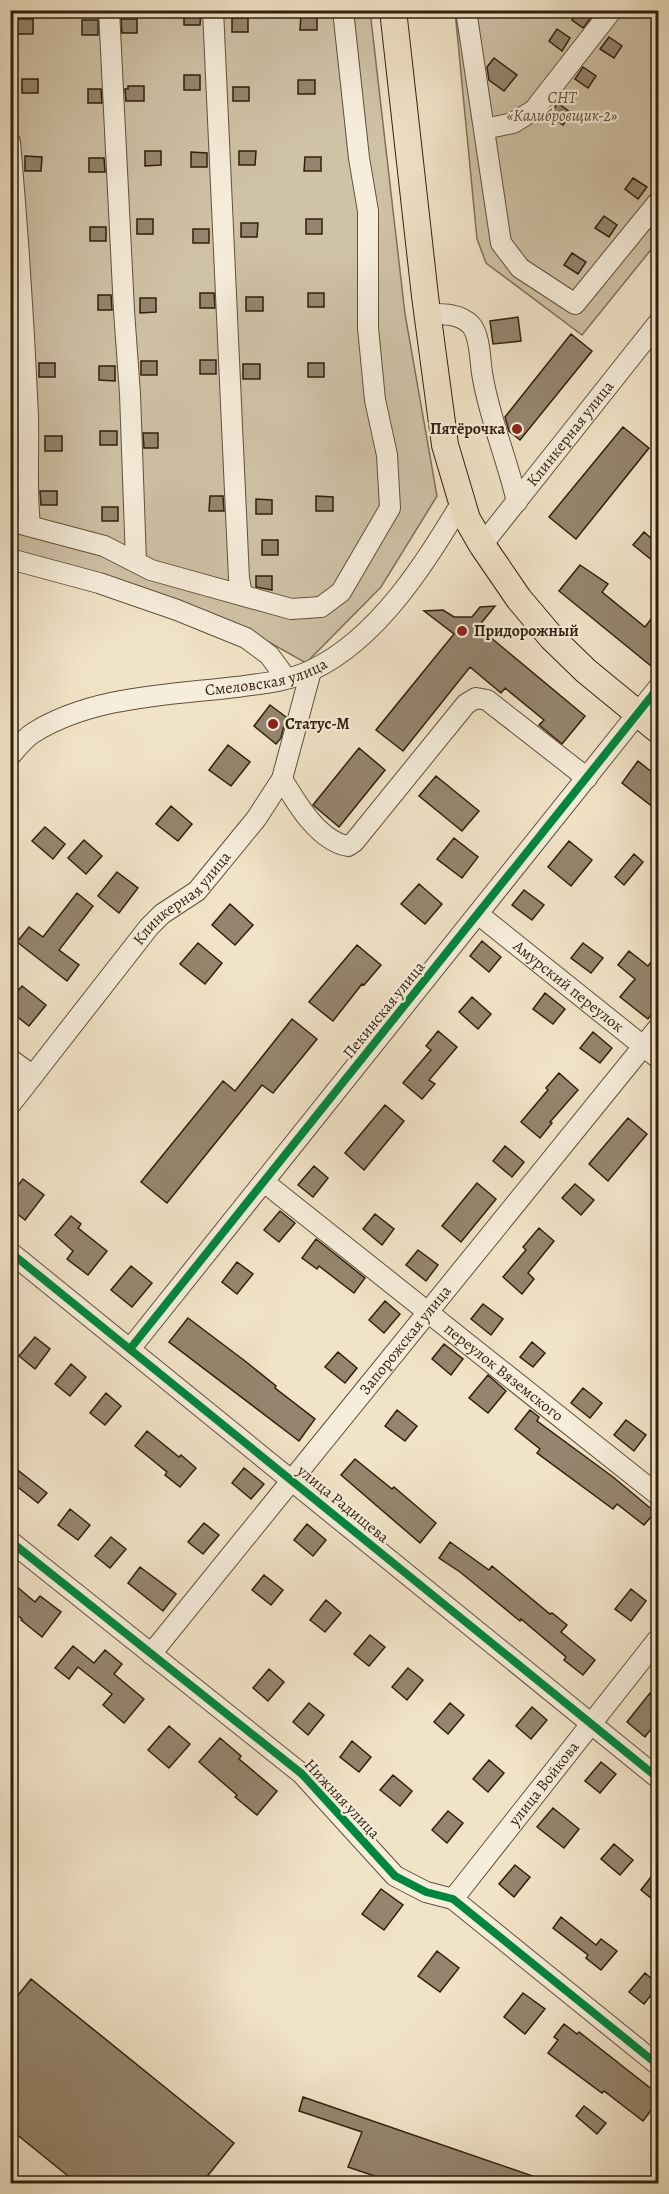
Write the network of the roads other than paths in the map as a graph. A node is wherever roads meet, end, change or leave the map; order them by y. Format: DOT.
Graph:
graph roads {
  1 [pos="109,10"];
  2 [pos="213,10"];
  3 [pos="344,10"];
  4 [pos="393,10"];
  5 [pos="466,10"];
  6 [pos="612,10"];
  7 [pos="484,129"];
  8 [pos="10,142"];
  9 [pos="658,202"];
  10 [pos="427,314"];
  11 [pos="658,323"];
  12 [pos="462,502"];
  13 [pos="517,502"];
  14 [pos="20,523"];
  15 [pos="482,545"];
  16 [pos="10,559"];
  17 [pos="136,562"];
  18 [pos="242,594"];
  19 [pos="311,671"];
  20 [pos="286,678"];
  21 [pos="658,688"];
  22 [pos="639,714"];
  23 [pos="658,730"];
  24 [pos="10,756"];
  25 [pos="587,778"];
  26 [pos="282,779"];
  27 [pos="478,914"];
  28 [pos="658,1028"];
  29 [pos="651,1052"];
  30 [pos="10,1059"];
  31 [pos="32,1076"];
  32 [pos="10,1105"];
  33 [pos="264,1182"];
  34 [pos="10,1252"];
  35 [pos="428,1312"];
  36 [pos="130,1349"];
  37 [pos="292,1480"];
  38 [pos="658,1495"];
  39 [pos="10,1541"];
  40 [pos="658,1639"];
  41 [pos="151,1654"];
  42 [pos="591,1724"];
  43 [pos="658,1778"];
  44 [pos="453,1899"];
  45 [pos="658,2065"];
  1 -- 17 [label="street"];
  2 -- 18 [label="street"];
  3 -- 18 [label="street"];
  4 -- 10 [label="main road"];
  5 -- 7 [label="street"];
  6 -- 7 [label="street"];
  7 -- 9 [label="street"];
  8 -- 14 [label="street"];
  10 -- 12 [label="main road"];
  10 -- 13 [label="street"];
  11 -- 13 [label="street, Клинкерная улица"];
  12 -- 15 [label="main road"];
  12 -- 19 [label="street, Смеловская улица"];
  13 -- 15 [label="street, Клинкерная улица"];
  14 -- 17 [label="street"];
  15 -- 22 [label="main road"];
  16 -- 20 [label="street"];
  17 -- 18 [label="street"];
  19 -- 20 [label="street, Смеловская улица"];
  19 -- 26 [label="street, Клинкерная улица"];
  20 -- 24 [label="street, Смеловская улица"];
  21 -- 22 [label="street, Пекинская улица"];
  22 -- 23 [label="main road"];
  22 -- 25 [label="street, Пекинская улица"];
  25 -- 26 [label="street"];
  25 -- 27 [label="street, Пекинская улица"];
  26 -- 31 [label="street, Клинкерная улица"];
  27 -- 29 [label="street, Амурский переулок"];
  27 -- 33 [label="street, Пекинская улица"];
  28 -- 29 [label="street, Запорожская улица"];
  29 -- 35 [label="street, Запорожская улица"];
  30 -- 31 [label="street"];
  31 -- 32 [label="street, Клинкерная улица"];
  33 -- 35 [label="street, переулок Вяземского"];
  33 -- 36 [label="street, Пекинская улица"];
  34 -- 36 [label="street, улица Радищева"];
  35 -- 37 [label="street, Запорожская улица"];
  35 -- 38 [label="street, переулок Вяземского"];
  36 -- 37 [label="street, улица Радищева"];
  37 -- 41 [label="street, Запорожская улица"];
  37 -- 42 [label="street, улица Радищева"];
  39 -- 41 [label="street, Нижняя улица"];
  40 -- 42 [label="street, улица Войкова"];
  41 -- 44 [label="street, Нижняя улица"];
  42 -- 43 [label="street, улица Радищева"];
  42 -- 44 [label="street, улица Войкова"];
  44 -- 45 [label="street, Нижняя улица"];
}
